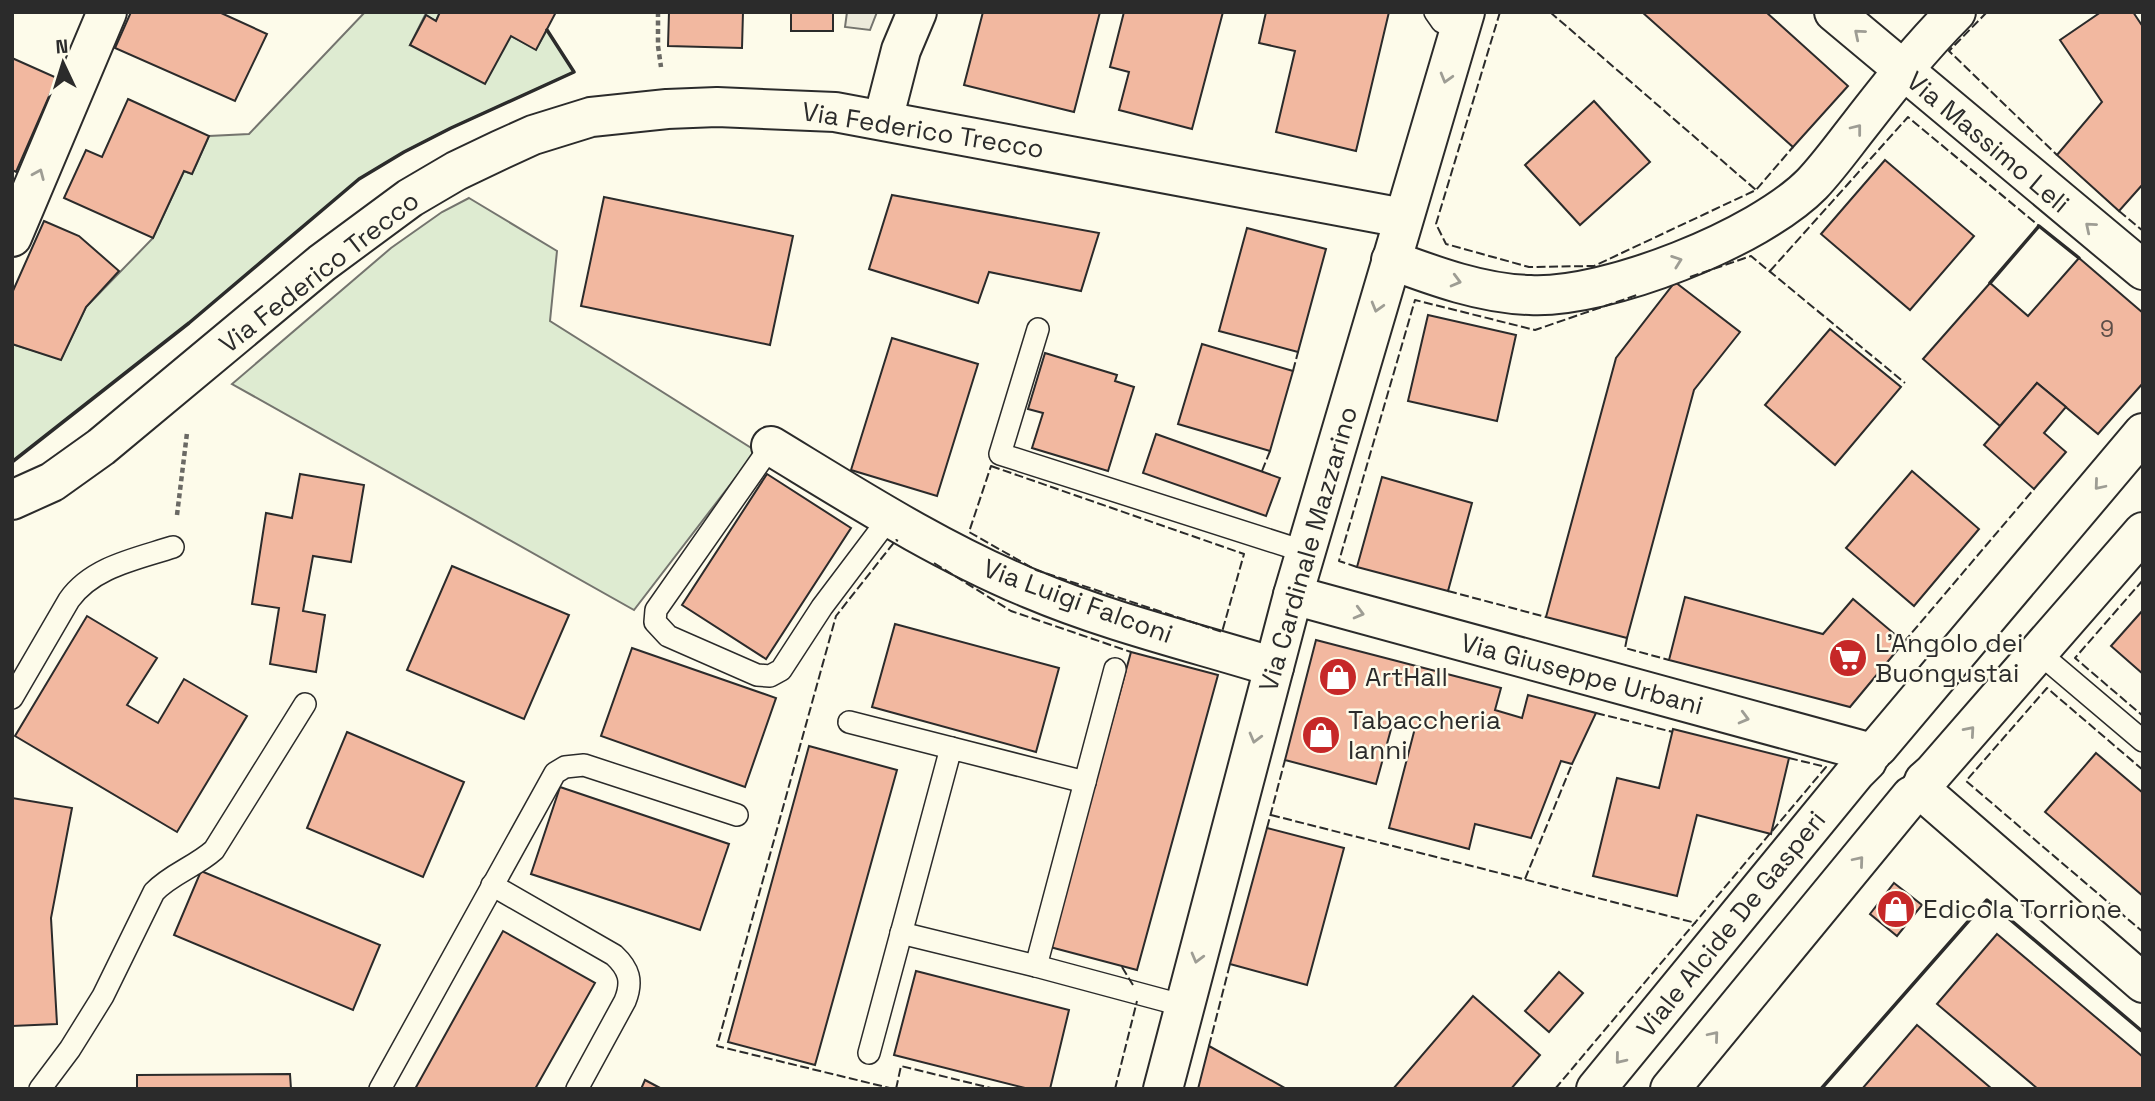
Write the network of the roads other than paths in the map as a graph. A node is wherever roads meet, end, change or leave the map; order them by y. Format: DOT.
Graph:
graph roads {
  1 [pos="107,12"];
  2 [pos="917,12"];
  3 [pos="1833,12"];
  4 [pos="1955,12"];
  5 [pos="1454,17"];
  6 [pos="1902,71"];
  7 [pos="883,120"];
  8 [pos="1403,218"];
  9 [pos="12,237"];
  10 [pos="1391,260"];
  11 [pos="2143,270"];
  12 [pos="1038,329"];
  13 [pos="2143,433"];
  14 [pos="771,446"];
  15 [pos="12,500"];
  16 [pos="890,517"];
  17 [pos="2143,532"];
  18 [pos="173,547"];
  19 [pos="1306,552"];
  20 [pos="1293,595"];
  21 [pos="2038,653"];
  22 [pos="1274,667"];
  23 [pos="1115,670"];
  24 [pos="12,698"];
  25 [pos="305,704"];
  26 [pos="849,722"];
  27 [pos="2143,741"];
  28 [pos="951,748"];
  29 [pos="1872,754"];
  30 [pos="1084,782"];
  31 [pos="1918,789"];
  32 [pos="737,815"];
  33 [pos="492,885"];
  34 [pos="901,933"];
  35 [pos="1036,967"];
  36 [pos="2143,983"];
  37 [pos="1185,1006"];
  38 [pos="869,1052"];
  39 [pos="40,1089"];
  40 [pos="380,1089"];
  41 [pos="577,1089"];
  42 [pos="1163,1089"];
  43 [pos="1596,1089"];
  44 [pos="1670,1089"];
  9 -- 1 [label="street, one-way"];
  2 -- 7 [label="street"];
  6 -- 3 [label="street, Via Massimo Leli, one-way"];
  4 -- 6 [label="street"];
  5 -- 8 [label="street, Via Cardinale Mazzarino, one-way"];
  10 -- 6 [label="street, one-way"];
  11 -- 6 [label="street, Via Massimo Leli, one-way"];
  7 -- 8 [label="street, Via Federico Trecco"];
  7 -- 15 [label="street, Via Federico Trecco"];
  8 -- 10 [label="street, Via Cardinale Mazzarino"];
  10 -- 19 [label="street, Via Cardinale Mazzarino, one-way"];
  12 -- 19 [label="lane"];
  13 -- 29 [label="street, Viale Alcide De Gasperi, one-way"];
  14 -- 16 [label="street, Via Luigi Falconi"];
  14 -- 16 [label="lane, Via Luigi Falconi"];
  16 -- 22 [label="street, Via Luigi Falconi"];
  17 -- 21 [label="street"];
  18 -- 24 [label="lane"];
  19 -- 20 [label="street, Via Cardinale Mazzarino"];
  20 -- 22 [label="street, Via Cardinale Mazzarino"];
  20 -- 29 [label="street, Via Giuseppe Urbani, one-way"];
  21 -- 27 [label="lane"];
  31 -- 21 [label="street, one-way"];
  22 -- 37 [label="street, Via Cardinale Mazzarino, one-way"];
  23 -- 30 [label="lane"];
  25 -- 39 [label="lane"];
  26 -- 28 [label="lane"];
  28 -- 30 [label="lane"];
  28 -- 34 [label="lane"];
  29 -- 31 [label="street, Via Giuseppe Urbani"];
  29 -- 43 [label="street, Viale Alcide De Gasperi, one-way"];
  30 -- 35 [label="lane"];
  31 -- 36 [label="street"];
  44 -- 31 [label="street, one-way"];
  32 -- 33 [label="lane"];
  33 -- 40 [label="lane"];
  33 -- 41 [label="lane"];
  34 -- 35 [label="lane"];
  34 -- 38 [label="lane"];
  35 -- 37 [label="lane"];
  37 -- 42 [label="street, Via Cardinale Mazzarino"];
}
